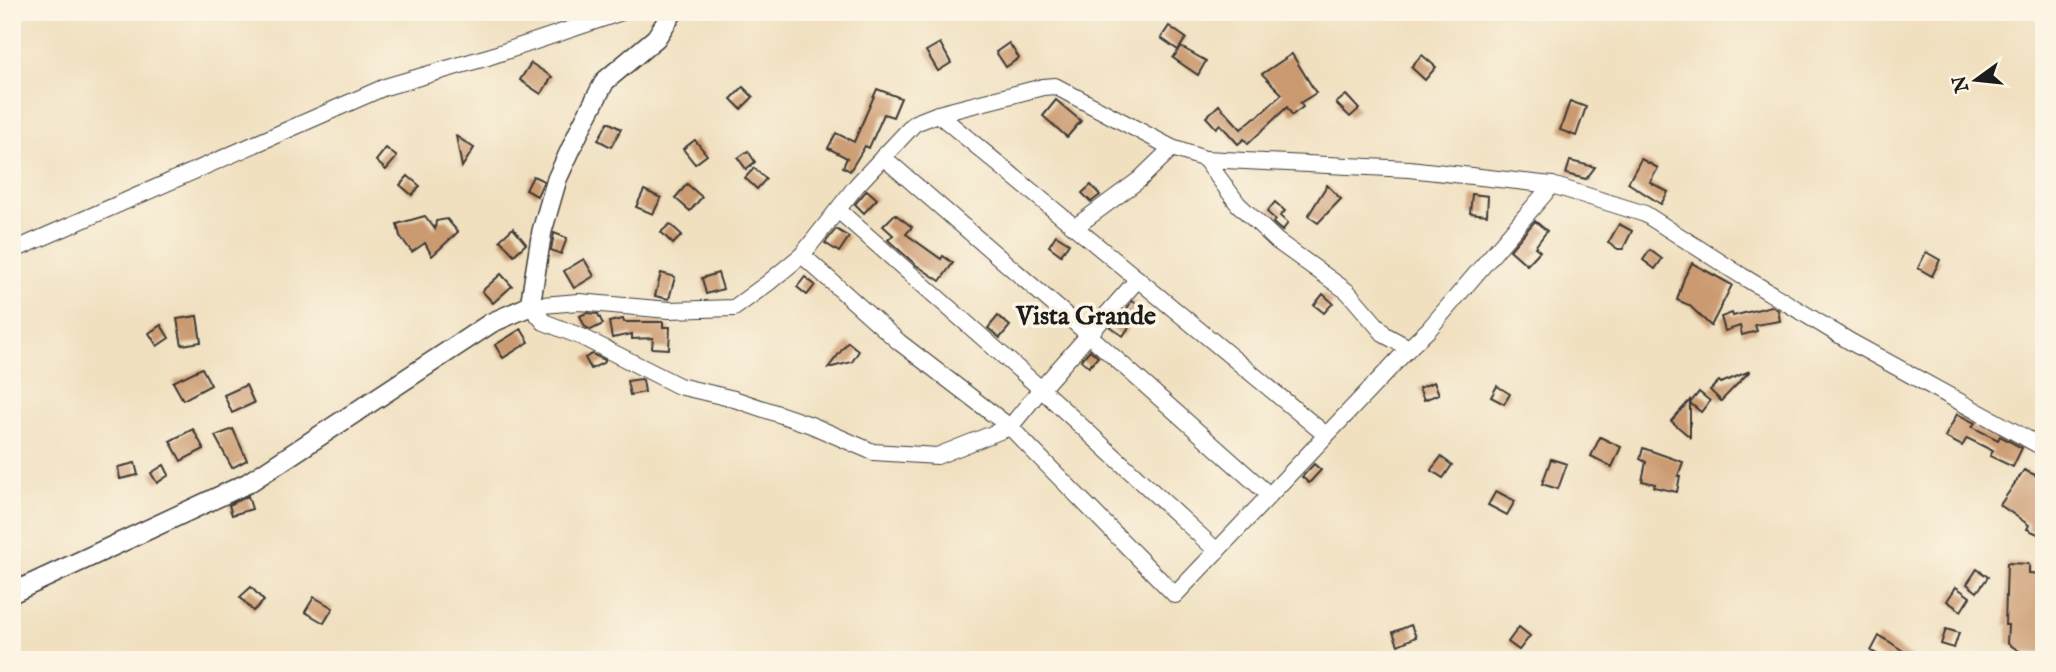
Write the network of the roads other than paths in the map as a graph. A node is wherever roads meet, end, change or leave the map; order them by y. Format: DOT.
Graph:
graph roads {
  1 [pos="622,12"];
  2 [pos="673,12"];
  3 [pos="938,114"];
  4 [pos="1172,148"];
  5 [pos="883,157"];
  6 [pos="1205,159"];
  7 [pos="1552,185"];
  8 [pos="838,210"];
  9 [pos="1075,227"];
  10 [pos="12,251"];
  11 [pos="802,255"];
  12 [pos="1138,279"];
  13 [pos="530,306"];
  14 [pos="1089,335"];
  15 [pos="1409,348"];
  16 [pos="1041,389"];
  17 [pos="1010,427"];
  18 [pos="1326,435"];
  19 [pos="2044,448"];
  20 [pos="1269,495"];
  21 [pos="1217,551"];
  22 [pos="12,593"];
  1 -- 10 [label="street"];
  2 -- 13 [label="street"];
  3 -- 4 [label="street"];
  3 -- 5 [label="street"];
  3 -- 9 [label="street"];
  4 -- 6 [label="street"];
  4 -- 9 [label="street"];
  5 -- 8 [label="street"];
  5 -- 14 [label="street"];
  6 -- 7 [label="street"];
  6 -- 15 [label="street"];
  7 -- 15 [label="street"];
  7 -- 19 [label="street"];
  8 -- 11 [label="street"];
  8 -- 16 [label="street"];
  9 -- 12 [label="street"];
  11 -- 13 [label="street"];
  11 -- 17 [label="street"];
  12 -- 14 [label="street"];
  12 -- 18 [label="street"];
  13 -- 17 [label="street"];
  13 -- 22 [label="street"];
  14 -- 16 [label="street"];
  14 -- 20 [label="street"];
  15 -- 18 [label="street"];
  16 -- 17 [label="street"];
  16 -- 21 [label="street"];
  17 -- 21 [label="street"];
  18 -- 20 [label="street"];
  20 -- 21 [label="street"];
}
